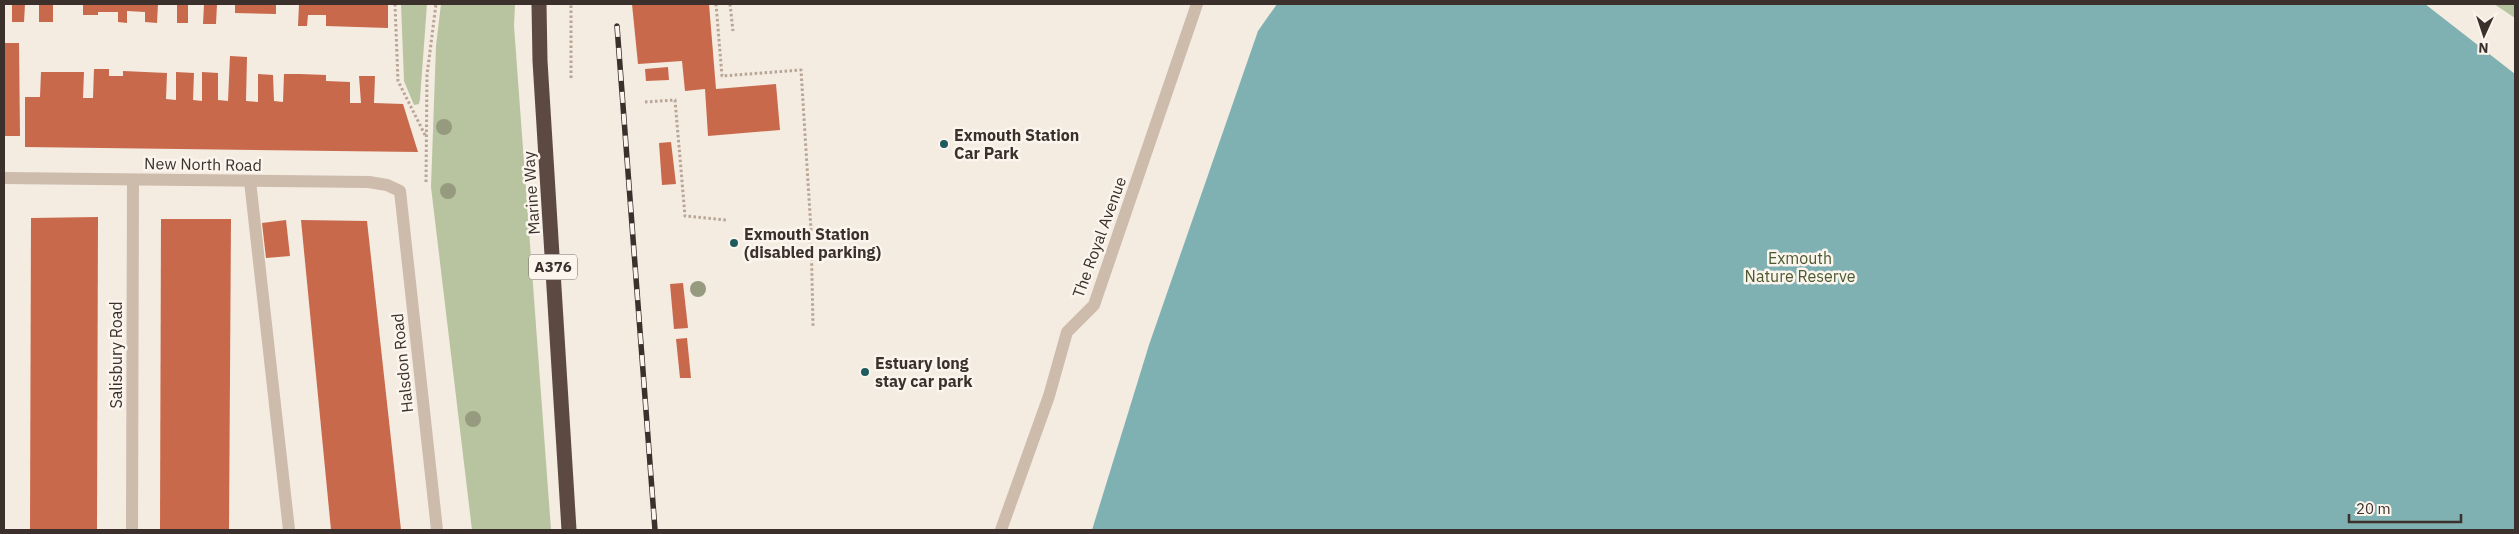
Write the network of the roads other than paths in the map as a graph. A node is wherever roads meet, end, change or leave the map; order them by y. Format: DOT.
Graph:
graph roads {
  1 [pos="539,4"];
  2 [pos="1197,4"];
  3 [pos="4,178"];
  4 [pos="133,180"];
  5 [pos="250,181"];
  6 [pos="400,191"];
  7 [pos="132,530"];
  8 [pos="289,530"];
  9 [pos="437,530"];
  10 [pos="569,530"];
  11 [pos="1001,530"];
  1 -- 10 [label="highway, Marine Way / A376"];
  2 -- 11 [label="street, The Royal Avenue"];
  3 -- 4 [label="street, New North Road"];
  4 -- 5 [label="street, New North Road"];
  4 -- 7 [label="street, Salisbury Road"];
  5 -- 6 [label="street, New North Road"];
  5 -- 8 [label="street"];
  6 -- 9 [label="street, Halsdon Road"];
}
